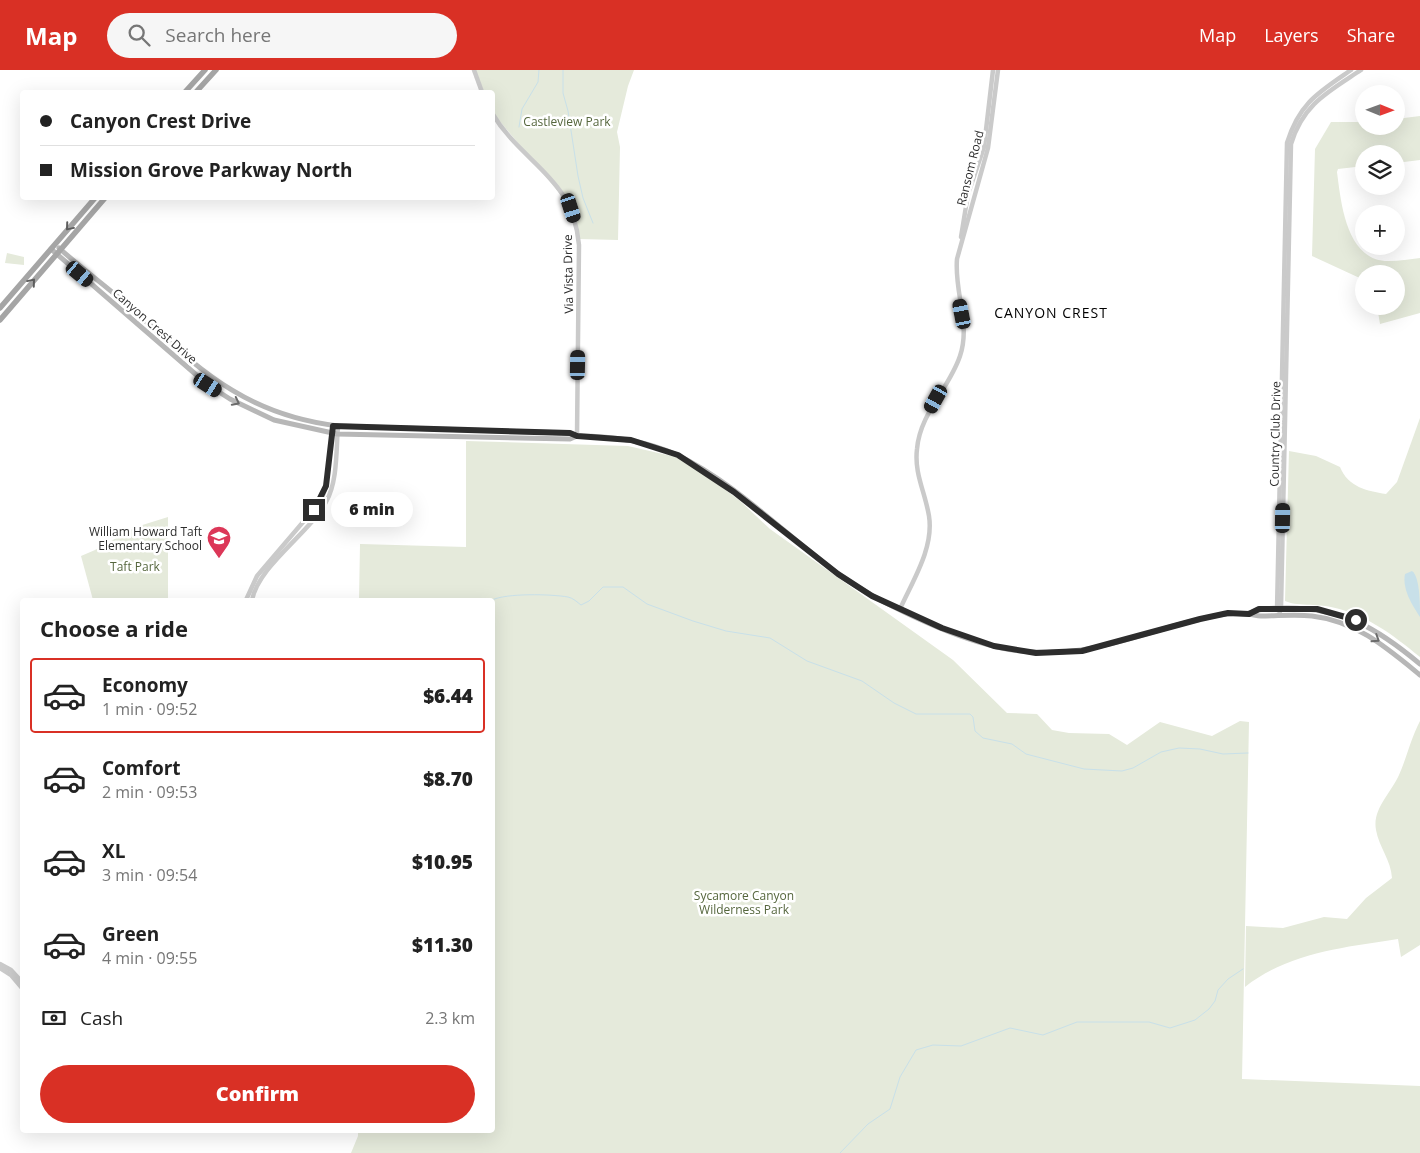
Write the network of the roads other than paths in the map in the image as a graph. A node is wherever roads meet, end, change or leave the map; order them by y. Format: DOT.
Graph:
graph roads {
  1 [pos="205,70"];
  2 [pos="216,70"];
  3 [pos="474,70"];
  4 [pos="993,70"];
  5 [pos="998,70"];
  6 [pos="1351,70"];
  7 [pos="1361,70"];
  8 [pos="187,90"];
  9 [pos="198,90"];
  10 [pos="481,90"];
  11 [pos="495,117"];
  12 [pos="93,200"];
  13 [pos="103,200"];
  14 [pos="961,240"];
  15 [pos="53,247"];
  16 [pos="58,251"];
  17 [pos="0,308"];
  18 [pos="0,320"];
  19 [pos="335,426"];
  20 [pos="334,434"];
  21 [pos="577,436"];
  22 [pos="247,598"];
  23 [pos="253,598"];
  24 [pos="1279,608"];
  25 [pos="900,609"];
  26 [pos="1249,614"];
  27 [pos="1279,615"];
  28 [pos="1420,664"];
  29 [pos="1420,675"];
  30 [pos="0,964"];
  31 [pos="0,968"];
  32 [pos="20,980"];
  33 [pos="20,986"];
  1 -- 8 [label="main road"];
  2 -- 9 [label="main road"];
  3 -- 10 [label="street"];
  4 -- 14 [label="street, Ransom Road"];
  5 -- 14 [label="street, Ransom Road"];
  6 -- 24 [label="street, Country Club Drive"];
  7 -- 24 [label="street, Country Club Drive"];
  11 -- 21 [label="street, Via Vista Drive"];
  12 -- 15 [label="main road, one-way"];
  13 -- 16 [label="main road"];
  14 -- 25 [label="street, Ransom Road"];
  15 -- 16 [label="main road, Canyon Crest Drive"];
  15 -- 17 [label="main road"];
  18 -- 16 [label="main road, one-way"];
  16 -- 19 [label="main road, Canyon Crest Drive"];
  16 -- 20 [label="main road, Canyon Crest Drive, one-way"];
  19 -- 20 [label="street"];
  19 -- 21 [label="main road, Canyon Crest Drive"];
  20 -- 21 [label="main road, Canyon Crest Drive"];
  20 -- 22 [label="street"];
  20 -- 23 [label="street"];
  21 -- 25 [label="main road, Canyon Crest Drive"];
  24 -- 26 [label="main road, Canyon Crest Drive"];
  24 -- 27 [label="street, Country Club Drive"];
  24 -- 28 [label="main road, Canyon Crest Drive"];
  25 -- 26 [label="main road, Canyon Crest Drive"];
  26 -- 27 [label="main road, Canyon Crest Drive"];
  27 -- 29 [label="main road, Canyon Crest Drive, one-way"];
  30 -- 32 [label="street"];
  31 -- 33 [label="street"];
}
